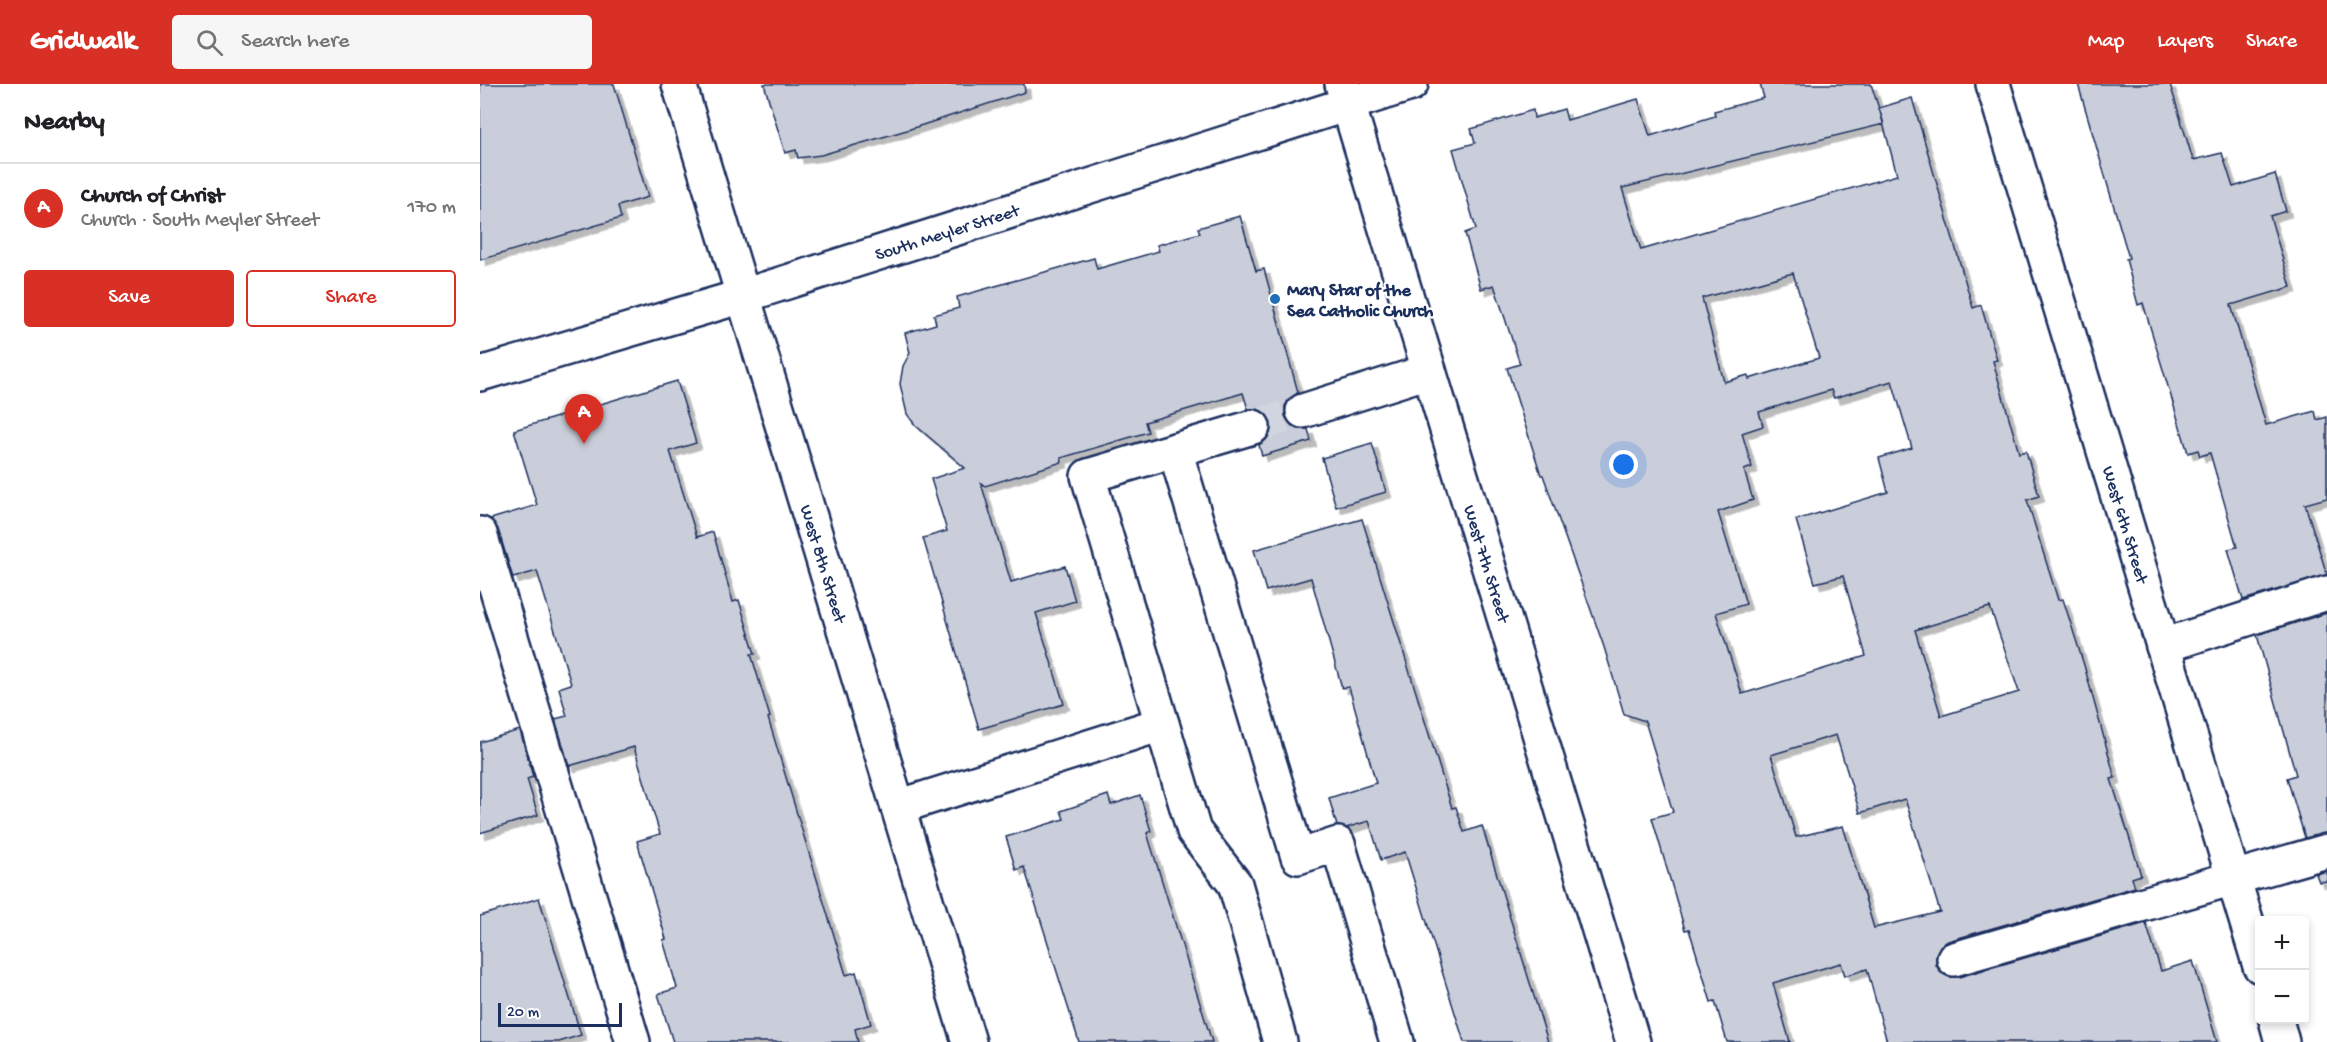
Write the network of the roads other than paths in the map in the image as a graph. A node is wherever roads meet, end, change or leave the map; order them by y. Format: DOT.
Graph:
graph roads {
  1 [pos="679,84"];
  2 [pos="1411,84"];
  3 [pos="1993,84"];
  4 [pos="1345,93"];
  5 [pos="743,296"];
  6 [pos="1429,371"];
  7 [pos="480,374"];
  8 [pos="1303,411"];
  9 [pos="1253,427"];
  10 [pos="1175,450"];
  11 [pos="480,534"];
  12 [pos="2327,593"];
  13 [pos="491,612"];
  14 [pos="2163,646"];
  15 [pos="1162,724"];
  16 [pos="898,807"];
  17 [pos="2327,851"];
  18 [pos="2234,880"];
  19 [pos="2255,952"];
  20 [pos="1954,959"];
  21 [pos="2277,1024"];
  22 [pos="633,1042"];
  23 [pos="969,1042"];
  24 [pos="1280,1042"];
  25 [pos="1397,1042"];
  26 [pos="1632,1042"];
  27 [pos="2282,1042"];
  1 -- 5 [label="street, West 8th Street"];
  2 -- 4 [label="street, South Meyler Street"];
  3 -- 14 [label="street, West 6th Street"];
  4 -- 5 [label="street, South Meyler Street"];
  4 -- 6 [label="street, West 7th Street"];
  5 -- 7 [label="street, South Meyler Street"];
  5 -- 16 [label="street, West 8th Street"];
  6 -- 8 [label="street"];
  6 -- 26 [label="street, West 7th Street"];
  9 -- 10 [label="street"];
  10 -- 15 [label="street"];
  10 -- 25 [label="street"];
  11 -- 13 [label="street"];
  12 -- 14 [label="street"];
  13 -- 22 [label="street"];
  14 -- 18 [label="street, West 6th Street"];
  15 -- 16 [label="street"];
  15 -- 24 [label="street"];
  16 -- 23 [label="street, West 8th Street"];
  17 -- 18 [label="street"];
  18 -- 19 [label="street, West 6th Street"];
  18 -- 20 [label="street"];
  21 -- 27 [label="street"];
}
